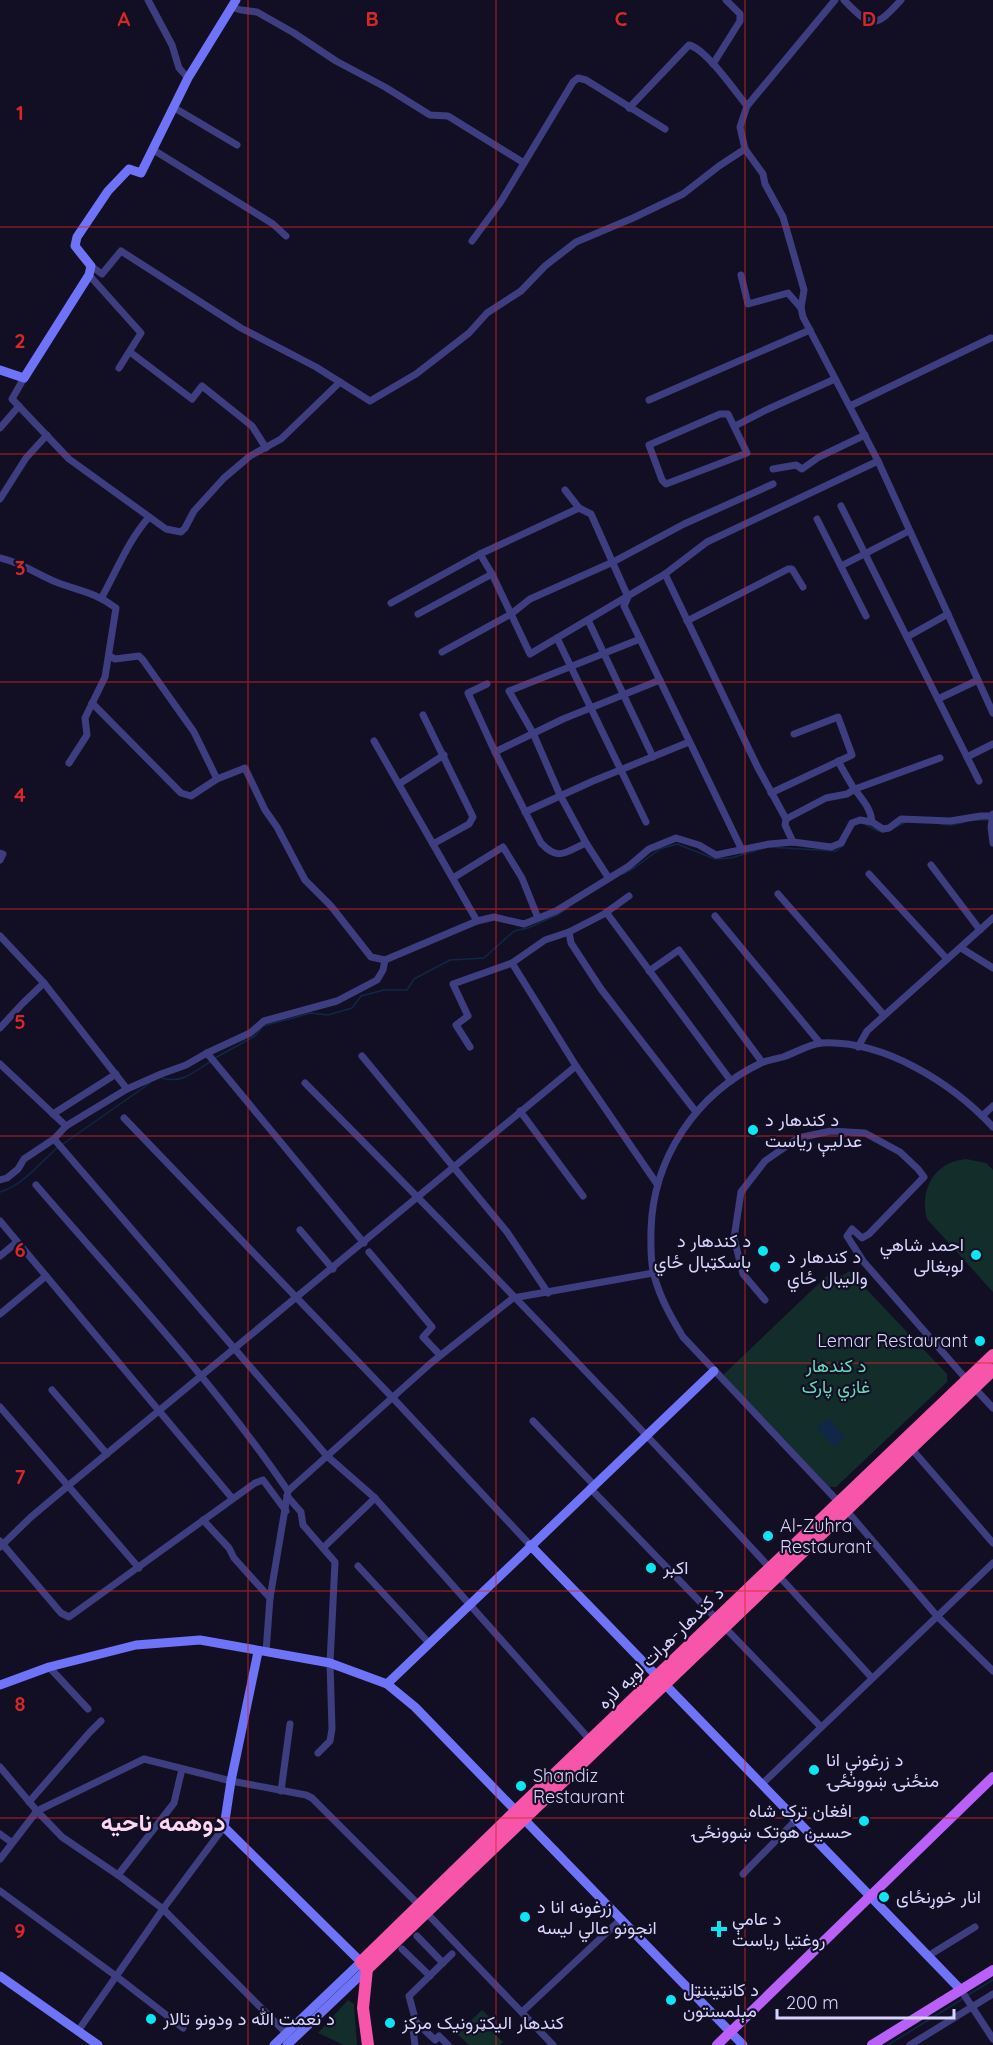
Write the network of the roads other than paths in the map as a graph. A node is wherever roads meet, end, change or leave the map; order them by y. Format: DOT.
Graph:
graph roads {
  1 [pos="148,0"];
  2 [pos="726,0"];
  3 [pos="836,0"];
  4 [pos="844,0"];
  5 [pos="901,0"];
  6 [pos="234,4"];
  7 [pos="713,64"];
  8 [pos="188,78"];
  9 [pos="747,106"];
  10 [pos="173,107"];
  11 [pos="629,108"];
  12 [pos="665,129"];
  13 [pos="237,145"];
  14 [pos="152,149"];
  15 [pos="745,150"];
  16 [pos="524,163"];
  17 [pos="286,236"];
  18 [pos="472,241"];
  19 [pos="90,271"];
  20 [pos="741,274"];
  21 [pos="801,308"];
  22 [pos="810,330"];
  23 [pos="991,338"];
  24 [pos="129,352"];
  25 [pos="119,368"];
  26 [pos="0,370"];
  27 [pos="24,378"];
  28 [pos="835,379"];
  29 [pos="340,382"];
  30 [pos="649,400"];
  31 [pos="19,406"];
  32 [pos="850,406"];
  33 [pos="735,426"];
  34 [pos="0,428"];
  35 [pos="47,435"];
  36 [pos="865,435"];
  37 [pos="266,448"];
  38 [pos="878,461"];
  39 [pos="773,469"];
  40 [pos="773,484"];
  41 [pos="565,490"];
  42 [pos="0,499"];
  43 [pos="841,506"];
  44 [pos="579,508"];
  45 [pos="149,517"];
  46 [pos="817,519"];
  47 [pos="909,531"];
  48 [pos="480,554"];
  49 [pos="865,554"];
  50 [pos="0,558"];
  51 [pos="613,562"];
  52 [pos="841,566"];
  53 [pos="492,574"];
  54 [pos="665,574"];
  55 [pos="802,587"];
  56 [pos="102,597"];
  57 [pos="628,597"];
  58 [pos="391,603"];
  59 [pos="418,614"];
  60 [pos="511,614"];
  61 [pos="948,614"];
  62 [pos="867,616"];
  63 [pos="588,620"];
  64 [pos="687,621"];
  65 [pos="907,637"];
  66 [pos="557,638"];
  67 [pos="640,639"];
  68 [pos="442,652"];
  69 [pos="604,653"];
  70 [pos="109,656"];
  71 [pos="572,667"];
  72 [pos="660,680"];
  73 [pos="978,680"];
  74 [pos="487,684"];
  75 [pos="624,694"];
  76 [pos="938,699"];
  77 [pos="92,703"];
  78 [pos="591,708"];
  79 [pos="993,713"];
  80 [pos="423,714"];
  81 [pos="533,733"];
  82 [pos="794,734"];
  83 [pos="374,741"];
  84 [pos="689,742"];
  85 [pos="993,744"];
  86 [pos="495,752"];
  87 [pos="444,754"];
  88 [pos="653,757"];
  89 [pos="967,757"];
  90 [pos="940,758"];
  91 [pos="838,761"];
  92 [pos="69,763"];
  93 [pos="621,770"];
  94 [pos="217,779"];
  95 [pos="979,781"];
  96 [pos="399,784"];
  97 [pos="855,789"];
  98 [pos="771,793"];
  99 [pos="560,795"];
  100 [pos="525,812"];
  101 [pos="786,819"];
  102 [pos="992,821"];
  103 [pos="646,822"];
  104 [pos="872,822"];
  105 [pos="793,842"];
  106 [pos="586,843"];
  107 [pos="993,843"];
  108 [pos="433,844"];
  109 [pos="742,850"];
  110 [pos="0,853"];
  111 [pos="0,860"];
  112 [pos="931,865"];
  113 [pos="869,874"];
  114 [pos="608,877"];
  115 [pos="453,878"];
  116 [pos="778,894"];
  117 [pos="629,896"];
  118 [pos="606,912"];
  119 [pos="715,916"];
  120 [pos="538,918"];
  121 [pos="993,918"];
  122 [pos="477,921"];
  123 [pos="980,930"];
  124 [pos="569,932"];
  125 [pos="0,936"];
  126 [pos="961,948"];
  127 [pos="947,959"];
  128 [pos="385,960"];
  129 [pos="512,963"];
  130 [pos="993,968"];
  131 [pos="649,971"];
  132 [pos="44,983"];
  133 [pos="884,1015"];
  134 [pos="0,1028"];
  135 [pos="820,1043"];
  136 [pos="470,1047"];
  137 [pos="858,1047"];
  138 [pos="362,1056"];
  139 [pos="210,1057"];
  140 [pos="762,1062"];
  141 [pos="0,1064"];
  142 [pos="576,1066"];
  143 [pos="116,1074"];
  144 [pos="731,1081"];
  145 [pos="305,1083"];
  146 [pos="127,1089"];
  147 [pos="993,1106"];
  148 [pos="520,1111"];
  149 [pos="696,1112"];
  150 [pos="53,1114"];
  151 [pos="982,1116"];
  152 [pos="124,1118"];
  153 [pos="66,1126"];
  154 [pos="993,1127"];
  155 [pos="54,1139"];
  156 [pos="454,1166"];
  157 [pos="0,1180"];
  158 [pos="657,1184"];
  159 [pos="36,1185"];
  160 [pos="583,1196"];
  161 [pos="418,1197"];
  162 [pos="0,1221"];
  163 [pos="300,1230"];
  164 [pos="17,1242"];
  165 [pos="364,1243"];
  166 [pos="369,1252"];
  167 [pos="0,1256"];
  168 [pos="333,1269"];
  169 [pos="653,1273"];
  170 [pos="46,1276"];
  171 [pos="548,1293"];
  172 [pos="298,1297"];
  173 [pos="513,1298"];
  174 [pos="765,1300"];
  175 [pos="0,1314"];
  176 [pos="235,1349"];
  177 [pos="440,1355"];
  178 [pos="993,1355"];
  179 [pos="993,1370"];
  180 [pos="714,1371"];
  181 [pos="201,1377"];
  182 [pos="970,1384"];
  183 [pos="52,1390"];
  184 [pos="392,1397"];
  185 [pos="0,1407"];
  186 [pos="993,1408"];
  187 [pos="158,1412"];
  188 [pos="532,1421"];
  189 [pos="647,1434"];
  190 [pos="907,1445"];
  191 [pos="107,1454"];
  192 [pos="327,1456"];
  193 [pos="69,1485"];
  194 [pos="592,1486"];
  195 [pos="288,1494"];
  196 [pos="232,1498"];
  197 [pos="375,1498"];
  198 [pos="843,1507"];
  199 [pos="286,1511"];
  200 [pos="203,1520"];
  201 [pos="993,1542"];
  202 [pos="1,1544"];
  203 [pos="530,1545"];
  204 [pos="323,1548"];
  205 [pos="993,1563"];
  206 [pos="358,1566"];
  207 [pos="139,1568"];
  208 [pos="774,1574"];
  209 [pos="270,1598"];
  210 [pos="470,1605"];
  211 [pos="937,1616"];
  212 [pos="720,1623"];
  213 [pos="429,1643"];
  214 [pos="262,1652"];
  215 [pos="330,1663"];
  216 [pos="49,1667"];
  217 [pos="993,1671"];
  218 [pos="872,1678"];
  219 [pos="661,1680"];
  220 [pos="387,1684"];
  221 [pos="0,1685"];
  222 [pos="88,1709"];
  223 [pos="102,1721"];
  224 [pos="290,1724"];
  225 [pos="821,1727"];
  226 [pos="595,1744"];
  227 [pos="318,1753"];
  228 [pos="0,1767"];
  229 [pos="182,1769"];
  230 [pos="993,1777"];
  231 [pos="231,1781"];
  232 [pos="762,1784"];
  233 [pos="281,1791"];
  234 [pos="29,1802"];
  235 [pos="37,1811"];
  236 [pos="519,1815"];
  237 [pos="796,1820"];
  238 [pos="224,1827"];
  239 [pos="0,1834"];
  240 [pos="11,1842"];
  241 [pos="0,1859"];
  242 [pos="743,1874"];
  243 [pos="118,1875"];
  244 [pos="0,1891"];
  245 [pos="869,1896"];
  246 [pos="163,1909"];
  247 [pos="423,1909"];
  248 [pos="620,1920"];
  249 [pos="975,1927"];
  250 [pos="417,1936"];
  251 [pos="402,1949"];
  252 [pos="452,1954"];
  253 [pos="928,1956"];
  254 [pos="443,1963"];
  255 [pos="364,1965"];
  256 [pos="993,1970"];
  257 [pos="0,1976"];
  258 [pos="116,1976"];
  259 [pos="430,1976"];
  260 [pos="993,1994"];
  261 [pos="967,1998"];
  262 [pos="522,2012"];
  263 [pos="412,2021"];
  264 [pos="183,2028"];
  265 [pos="78,2031"];
  266 [pos="730,2032"];
  267 [pos="289,2039"];
  268 [pos="993,2039"];
  269 [pos="98,2045"];
  270 [pos="274,2045"];
  271 [pos="368,2045"];
  272 [pos="416,2045"];
  273 [pos="448,2045"];
  274 [pos="553,2045"];
  275 [pos="717,2045"];
  276 [pos="743,2045"];
  277 [pos="872,2045"];
  278 [pos="910,2045"];
  1 -- 8 [label="street"];
  2 -- 7 [label="street"];
  3 -- 9 [label="street"];
  4 -- 5 [label="street"];
  6 -- 8 [label="street"];
  6 -- 16 [label="street"];
  7 -- 9 [label="street"];
  7 -- 11 [label="street"];
  8 -- 10 [label="street"];
  9 -- 15 [label="street"];
  10 -- 13 [label="street"];
  10 -- 14 [label="street"];
  11 -- 12 [label="street"];
  11 -- 16 [label="street"];
  14 -- 17 [label="street"];
  14 -- 19 [label="street"];
  15 -- 21 [label="street"];
  15 -- 29 [label="street"];
  16 -- 18 [label="street"];
  19 -- 24 [label="street"];
  19 -- 27 [label="street"];
  19 -- 29 [label="street"];
  20 -- 21 [label="street"];
  21 -- 22 [label="street"];
  22 -- 28 [label="street"];
  22 -- 30 [label="street"];
  23 -- 32 [label="street"];
  24 -- 25 [label="street"];
  24 -- 37 [label="street"];
  26 -- 27 [label="street"];
  27 -- 31 [label="street"];
  28 -- 32 [label="street"];
  28 -- 33 [label="street"];
  29 -- 37 [label="street"];
  31 -- 34 [label="street"];
  31 -- 35 [label="street"];
  32 -- 36 [label="street"];
  33 -- 33 [label="street"];
  35 -- 42 [label="street"];
  35 -- 45 [label="street"];
  36 -- 38 [label="street"];
  36 -- 39 [label="street"];
  37 -- 45 [label="street"];
  38 -- 47 [label="street"];
  38 -- 54 [label="street"];
  40 -- 51 [label="street"];
  41 -- 44 [label="street"];
  43 -- 49 [label="street"];
  44 -- 48 [label="street"];
  44 -- 51 [label="street"];
  45 -- 56 [label="street"];
  46 -- 52 [label="street"];
  47 -- 49 [label="street"];
  47 -- 61 [label="street"];
  48 -- 53 [label="street"];
  48 -- 58 [label="street"];
  49 -- 52 [label="street"];
  49 -- 65 [label="street"];
  50 -- 56 [label="street"];
  51 -- 57 [label="street"];
  51 -- 60 [label="street"];
  52 -- 62 [label="street"];
  53 -- 59 [label="street"];
  53 -- 60 [label="street"];
  54 -- 57 [label="street"];
  54 -- 64 [label="street"];
  55 -- 64 [label="street"];
  56 -- 70 [label="street"];
  57 -- 63 [label="street"];
  57 -- 67 [label="street"];
  60 -- 66 [label="street"];
  60 -- 68 [label="street"];
  61 -- 65 [label="street"];
  61 -- 73 [label="street"];
  63 -- 66 [label="street"];
  63 -- 69 [label="street"];
  64 -- 98 [label="street"];
  65 -- 76 [label="street"];
  66 -- 71 [label="street"];
  67 -- 69 [label="street"];
  67 -- 72 [label="street"];
  69 -- 71 [label="street"];
  69 -- 75 [label="street"];
  70 -- 77 [label="street"];
  70 -- 94 [label="street"];
  71 -- 78 [label="street"];
  71 -- 81 [label="street"];
  72 -- 75 [label="street"];
  72 -- 84 [label="street"];
  73 -- 76 [label="street"];
  73 -- 79 [label="street"];
  74 -- 86 [label="street"];
  75 -- 78 [label="street"];
  75 -- 88 [label="street"];
  76 -- 89 [label="street"];
  77 -- 92 [label="street"];
  77 -- 94 [label="street"];
  78 -- 81 [label="street"];
  78 -- 93 [label="street"];
  80 -- 87 [label="street"];
  81 -- 86 [label="street"];
  81 -- 99 [label="street"];
  82 -- 91 [label="street"];
  83 -- 96 [label="street"];
  84 -- 88 [label="street"];
  84 -- 109 [label="street"];
  85 -- 89 [label="street"];
  86 -- 100 [label="street"];
  87 -- 96 [label="street"];
  87 -- 108 [label="street"];
  88 -- 93 [label="street"];
  89 -- 95 [label="street"];
  90 -- 97 [label="street"];
  91 -- 97 [label="street"];
  91 -- 98 [label="street"];
  93 -- 99 [label="street"];
  93 -- 103 [label="street"];
  94 -- 128 [label="street"];
  96 -- 108 [label="street"];
  97 -- 101 [label="street"];
  97 -- 104 [label="street"];
  98 -- 101 [label="street"];
  99 -- 100 [label="street"];
  99 -- 106 [label="street"];
  100 -- 106 [label="street"];
  101 -- 105 [label="street"];
  102 -- 104 [label="street"];
  102 -- 107 [label="street"];
  104 -- 105 [label="street"];
  105 -- 109 [label="street"];
  106 -- 114 [label="street"];
  108 -- 115 [label="street"];
  109 -- 114 [label="street"];
  110 -- 111 [label="street"];
  112 -- 123 [label="street"];
  113 -- 127 [label="street"];
  114 -- 120 [label="street"];
  115 -- 120 [label="street"];
  115 -- 122 [label="street"];
  116 -- 133 [label="street"];
  117 -- 118 [label="street"];
  118 -- 124 [label="street"];
  118 -- 131 [label="street"];
  119 -- 135 [label="street"];
  120 -- 122 [label="street"];
  121 -- 123 [label="street"];
  122 -- 128 [label="street"];
  123 -- 126 [label="street"];
  124 -- 129 [label="street"];
  124 -- 149 [label="street"];
  125 -- 132 [label="street"];
  126 -- 127 [label="street"];
  126 -- 130 [label="street"];
  127 -- 133 [label="street"];
  128 -- 139 [label="street"];
  129 -- 136 [label="street"];
  129 -- 142 [label="street"];
  131 -- 140 [label="street"];
  131 -- 144 [label="street"];
  132 -- 134 [label="street"];
  132 -- 143 [label="street"];
  133 -- 137 [label="street"];
  135 -- 137 [label="street"];
  135 -- 140 [label="street"];
  137 -- 151 [label="street"];
  138 -- 156 [label="street"];
  139 -- 146 [label="street"];
  139 -- 165 [label="street"];
  140 -- 144 [label="street"];
  141 -- 150 [label="street"];
  142 -- 148 [label="street"];
  142 -- 158 [label="street"];
  143 -- 146 [label="street"];
  143 -- 150 [label="street"];
  144 -- 149 [label="street"];
  145 -- 161 [label="street"];
  146 -- 153 [label="street"];
  147 -- 151 [label="street"];
  148 -- 156 [label="street"];
  148 -- 160 [label="street"];
  149 -- 158 [label="street"];
  150 -- 153 [label="street"];
  151 -- 154 [label="street"];
  152 -- 172 [label="street"];
  153 -- 155 [label="street"];
  155 -- 157 [label="street"];
  155 -- 176 [label="street"];
  156 -- 161 [label="street"];
  156 -- 171 [label="street"];
  158 -- 169 [label="street"];
  159 -- 181 [label="street"];
  161 -- 165 [label="street"];
  161 -- 173 [label="street"];
  162 -- 164 [label="street"];
  163 -- 168 [label="street"];
  164 -- 167 [label="street"];
  164 -- 170 [label="street"];
  165 -- 168 [label="street"];
  166 -- 177 [label="street"];
  168 -- 172 [label="street"];
  169 -- 171 [label="street"];
  169 -- 180 [label="street"];
  170 -- 175 [label="street"];
  170 -- 187 [label="street"];
  171 -- 173 [label="street"];
  172 -- 176 [label="street"];
  172 -- 184 [label="street"];
  173 -- 177 [label="street"];
  173 -- 189 [label="street"];
  174 -- 182 [label="street"];
  176 -- 181 [label="street"];
  176 -- 192 [label="street"];
  177 -- 184 [label="street"];
  178 -- 182 [label="highway, د کندهار-هرات لويه لاره"];
  179 -- 182 [label="highway, د کندهار-هرات لويه لاره"];
  180 -- 189 [label="street"];
  180 -- 198 [label="street"];
  181 -- 187 [label="street"];
  181 -- 195 [label="street"];
  182 -- 186 [label="street"];
  182 -- 190 [label="highway, د کندهار-هرات لويه لاره"];
  183 -- 191 [label="street"];
  184 -- 192 [label="street"];
  184 -- 203 [label="street"];
  185 -- 193 [label="street"];
  187 -- 191 [label="street"];
  187 -- 196 [label="street"];
  188 -- 194 [label="street"];
  189 -- 194 [label="street"];
  189 -- 208 [label="street"];
  190 -- 198 [label="highway, د کندهار-هرات لويه لاره"];
  190 -- 201 [label="street"];
  191 -- 193 [label="street"];
  192 -- 195 [label="street"];
  192 -- 197 [label="street"];
  193 -- 202 [label="street"];
  193 -- 207 [label="street"];
  194 -- 203 [label="street"];
  194 -- 212 [label="street"];
  195 -- 199 [label="street"];
  195 -- 204 [label="street"];
  196 -- 199 [label="street"];
  196 -- 200 [label="street"];
  197 -- 204 [label="street"];
  197 -- 210 [label="street"];
  198 -- 208 [label="highway, د کندهار-هرات لويه لاره"];
  198 -- 211 [label="street"];
  199 -- 209 [label="street"];
  200 -- 207 [label="street"];
  200 -- 209 [label="street"];
  202 -- 207 [label="street"];
  203 -- 210 [label="street"];
  203 -- 219 [label="street"];
  204 -- 215 [label="street"];
  205 -- 211 [label="street"];
  206 -- 213 [label="street"];
  208 -- 212 [label="highway, د کندهار-هرات لويه لاره"];
  208 -- 218 [label="street"];
  209 -- 214 [label="street"];
  210 -- 213 [label="street"];
  210 -- 226 [label="street"];
  211 -- 217 [label="street"];
  211 -- 218 [label="street"];
  212 -- 219 [label="highway, د کندهار-هرات لويه لاره"];
  212 -- 225 [label="street"];
  213 -- 220 [label="street"];
  214 -- 215 [label="street"];
  214 -- 216 [label="street"];
  214 -- 231 [label="street"];
  215 -- 220 [label="street"];
  215 -- 227 [label="street"];
  216 -- 221 [label="street"];
  216 -- 222 [label="street"];
  218 -- 225 [label="street"];
  219 -- 226 [label="highway, د کندهار-هرات لويه لاره"];
  219 -- 232 [label="street"];
  220 -- 236 [label="street"];
  223 -- 234 [label="street"];
  224 -- 233 [label="street"];
  225 -- 232 [label="street"];
  226 -- 236 [label="highway, د کندهار-هرات لويه لاره"];
  228 -- 234 [label="street"];
  229 -- 231 [label="street"];
  229 -- 235 [label="street"];
  229 -- 243 [label="street"];
  230 -- 245 [label="main road"];
  231 -- 233 [label="street"];
  231 -- 238 [label="street"];
  232 -- 237 [label="street"];
  233 -- 247 [label="street"];
  234 -- 235 [label="street"];
  235 -- 240 [label="street"];
  235 -- 243 [label="street"];
  236 -- 247 [label="highway, د کندهار-هرات لويه لاره"];
  236 -- 248 [label="street"];
  237 -- 242 [label="street"];
  237 -- 245 [label="street"];
  238 -- 246 [label="street"];
  238 -- 255 [label="street"];
  239 -- 240 [label="street"];
  240 -- 241 [label="street"];
  243 -- 246 [label="street"];
  244 -- 258 [label="street"];
  245 -- 253 [label="street"];
  245 -- 266 [label="main road"];
  246 -- 258 [label="street"];
  246 -- 267 [label="street"];
  247 -- 255 [label="highway, د کندهار-هرات لويه لاره"];
  247 -- 262 [label="street"];
  248 -- 262 [label="street"];
  248 -- 266 [label="street"];
  249 -- 253 [label="street"];
  250 -- 254 [label="street"];
  251 -- 259 [label="street"];
  252 -- 254 [label="street"];
  253 -- 261 [label="street"];
  254 -- 259 [label="street"];
  255 -- 267 [label="street"];
  255 -- 271 [label="highway"];
  256 -- 261 [label="main road"];
  257 -- 265 [label="street"];
  258 -- 264 [label="street"];
  258 -- 265 [label="street"];
  259 -- 273 [label="street"];
  260 -- 261 [label="street"];
  261 -- 268 [label="street"];
  261 -- 277 [label="main road"];
  261 -- 278 [label="street"];
  262 -- 274 [label="street"];
  263 -- 272 [label="street"];
  265 -- 269 [label="street"];
  266 -- 275 [label="main road"];
  266 -- 276 [label="street"];
  267 -- 270 [label="street"];
}
